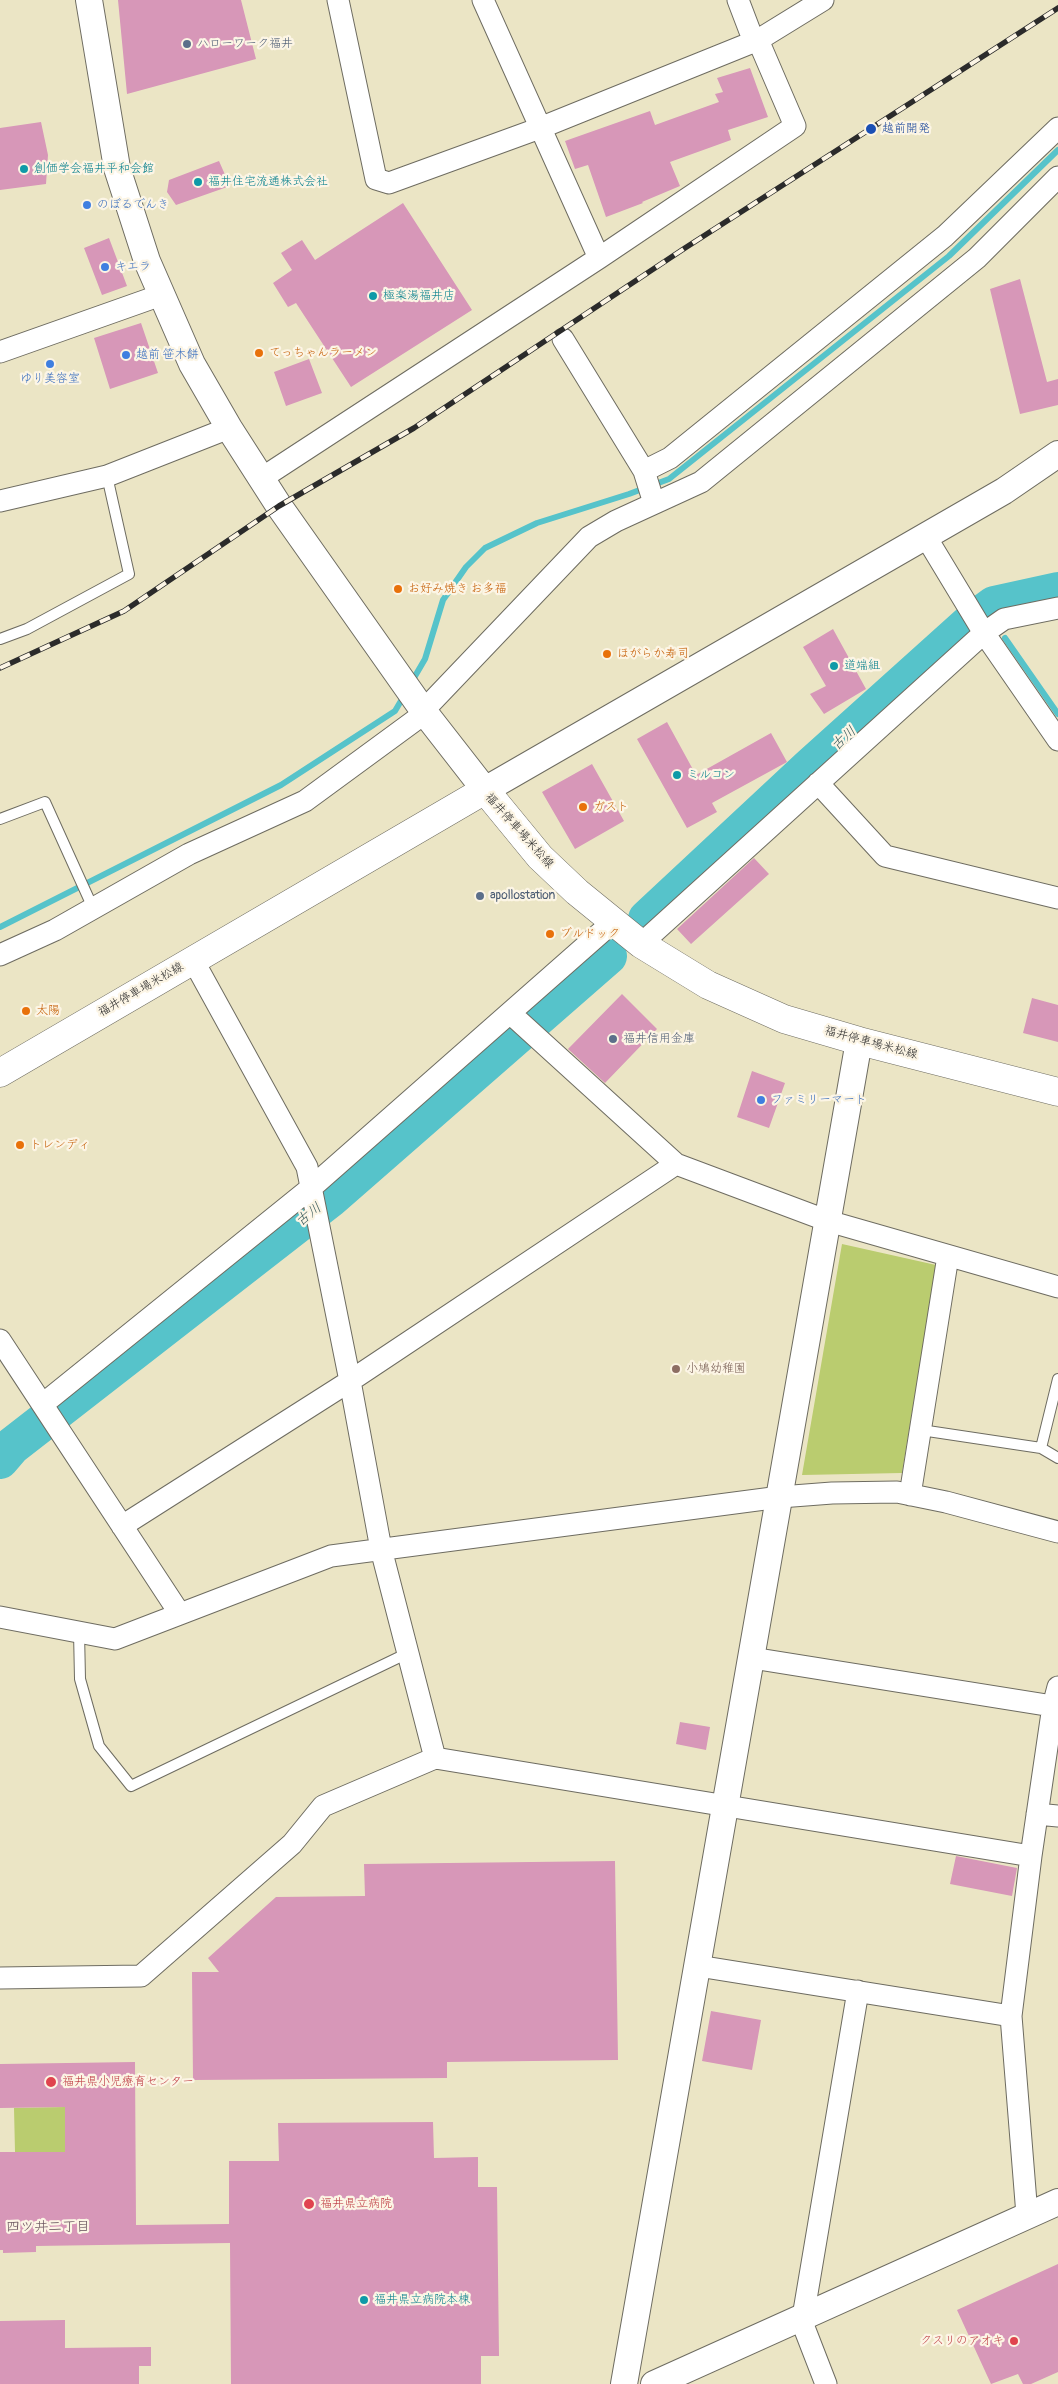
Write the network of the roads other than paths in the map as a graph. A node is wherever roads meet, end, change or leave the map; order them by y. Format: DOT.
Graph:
graph roads {
  1 [pos="89,0"];
  2 [pos="338,0"];
  3 [pos="483,0"];
  4 [pos="738,0"];
  5 [pos="823,0"];
  6 [pos="756,41"];
  7 [pos="540,128"];
  8 [pos="1058,128"];
  9 [pos="1058,177"];
  10 [pos="599,258"];
  11 [pos="161,295"];
  12 [pos="563,339"];
  13 [pos="0,352"];
  14 [pos="229,428"];
  15 [pos="1058,454"];
  16 [pos="644,471"];
  17 [pos="107,476"];
  18 [pos="262,478"];
  19 [pos="0,501"];
  20 [pos="654,503"];
  21 [pos="926,537"];
  22 [pos="1058,608"];
  23 [pos="984,633"];
  24 [pos="0,640"];
  25 [pos="424,712"];
  26 [pos="1058,740"];
  27 [pos="818,783"];
  28 [pos="485,790"];
  29 [pos="0,819"];
  30 [pos="1058,898"];
  31 [pos="93,908"];
  32 [pos="613,922"];
  33 [pos="641,944"];
  34 [pos="0,955"];
  35 [pos="193,960"];
  36 [pos="510,1013"];
  37 [pos="859,1041"];
  38 [pos="0,1073"];
  39 [pos="1058,1092"];
  40 [pos="676,1164"];
  41 [pos="312,1187"];
  42 [pos="828,1221"];
  43 [pos="948,1256"];
  44 [pos="1058,1288"];
  45 [pos="0,1340"];
  46 [pos="1058,1379"];
  47 [pos="350,1380"];
  48 [pos="43,1404"];
  49 [pos="921,1430"];
  50 [pos="1041,1448"];
  51 [pos="1058,1458"];
  52 [pos="910,1495"];
  53 [pos="780,1497"];
  54 [pos="122,1526"];
  55 [pos="1058,1532"];
  56 [pos="382,1549"];
  57 [pos="180,1614"];
  58 [pos="0,1617"];
  59 [pos="79,1632"];
  60 [pos="408,1653"];
  61 [pos="752,1658"];
  62 [pos="1056,1700"];
  63 [pos="435,1758"];
  64 [pos="727,1805"];
  65 [pos="1037,1814"];
  66 [pos="1058,1816"];
  67 [pos="1031,1856"];
  68 [pos="698,1966"];
  69 [pos="0,1978"];
  70 [pos="858,1991"];
  71 [pos="1011,2016"];
  72 [pos="1058,2202"];
  73 [pos="1027,2215"];
  74 [pos="802,2317"];
  75 [pos="680,2378"];
  76 [pos="624,2384"];
  77 [pos="654,2384"];
  78 [pos="826,2384"];
  1 -- 11 [label="street"];
  2 -- 7 [label="street"];
  3 -- 7 [label="street"];
  4 -- 6 [label="street"];
  5 -- 6 [label="street"];
  6 -- 7 [label="street"];
  6 -- 10 [label="street"];
  7 -- 10 [label="street"];
  8 -- 16 [label="street"];
  9 -- 20 [label="street"];
  10 -- 18 [label="street"];
  11 -- 13 [label="street"];
  11 -- 14 [label="street"];
  12 -- 16 [label="street"];
  14 -- 17 [label="street"];
  14 -- 18 [label="street"];
  15 -- 21 [label="street"];
  16 -- 20 [label="street"];
  17 -- 19 [label="street"];
  17 -- 24 [label="lane"];
  18 -- 25 [label="street"];
  20 -- 25 [label="street"];
  21 -- 23 [label="street"];
  21 -- 28 [label="street"];
  22 -- 23 [label="street"];
  23 -- 26 [label="street"];
  23 -- 27 [label="street"];
  25 -- 28 [label="street"];
  25 -- 31 [label="street"];
  27 -- 30 [label="street"];
  27 -- 33 [label="street"];
  28 -- 32 [label="main road, 福井停車場米松線"];
  28 -- 35 [label="main road, 福井停車場米松線"];
  29 -- 31 [label="lane"];
  31 -- 34 [label="street"];
  32 -- 33 [label="main road, 福井停車場米松線"];
  32 -- 36 [label="street"];
  33 -- 37 [label="main road, 福井停車場米松線"];
  35 -- 38 [label="main road, 福井停車場米松線"];
  35 -- 41 [label="street"];
  36 -- 40 [label="street"];
  36 -- 41 [label="street"];
  37 -- 39 [label="main road, 福井停車場米松線"];
  37 -- 42 [label="street"];
  40 -- 42 [label="street"];
  40 -- 47 [label="street"];
  41 -- 47 [label="street"];
  41 -- 48 [label="street"];
  42 -- 43 [label="street"];
  42 -- 53 [label="street"];
  43 -- 44 [label="street"];
  43 -- 49 [label="street"];
  45 -- 48 [label="street"];
  46 -- 50 [label="lane"];
  47 -- 54 [label="street"];
  47 -- 56 [label="street"];
  48 -- 54 [label="street"];
  49 -- 50 [label="lane"];
  49 -- 52 [label="street"];
  50 -- 51 [label="lane"];
  52 -- 53 [label="street"];
  52 -- 55 [label="street"];
  53 -- 56 [label="street"];
  53 -- 61 [label="street"];
  54 -- 57 [label="street"];
  56 -- 57 [label="street"];
  56 -- 60 [label="street"];
  57 -- 59 [label="street"];
  58 -- 59 [label="street"];
  59 -- 60 [label="lane"];
  60 -- 63 [label="street"];
  61 -- 62 [label="street"];
  61 -- 64 [label="street"];
  62 -- 65 [label="street"];
  63 -- 64 [label="street"];
  63 -- 69 [label="street"];
  64 -- 67 [label="street"];
  64 -- 68 [label="street"];
  65 -- 66 [label="street"];
  65 -- 67 [label="street"];
  67 -- 71 [label="street"];
  68 -- 70 [label="street"];
  68 -- 76 [label="street"];
  70 -- 71 [label="street"];
  70 -- 74 [label="street"];
  71 -- 73 [label="street"];
  72 -- 73 [label="street"];
  73 -- 74 [label="street"];
  74 -- 75 [label="street"];
  74 -- 78 [label="street"];
  75 -- 77 [label="street"];
}
